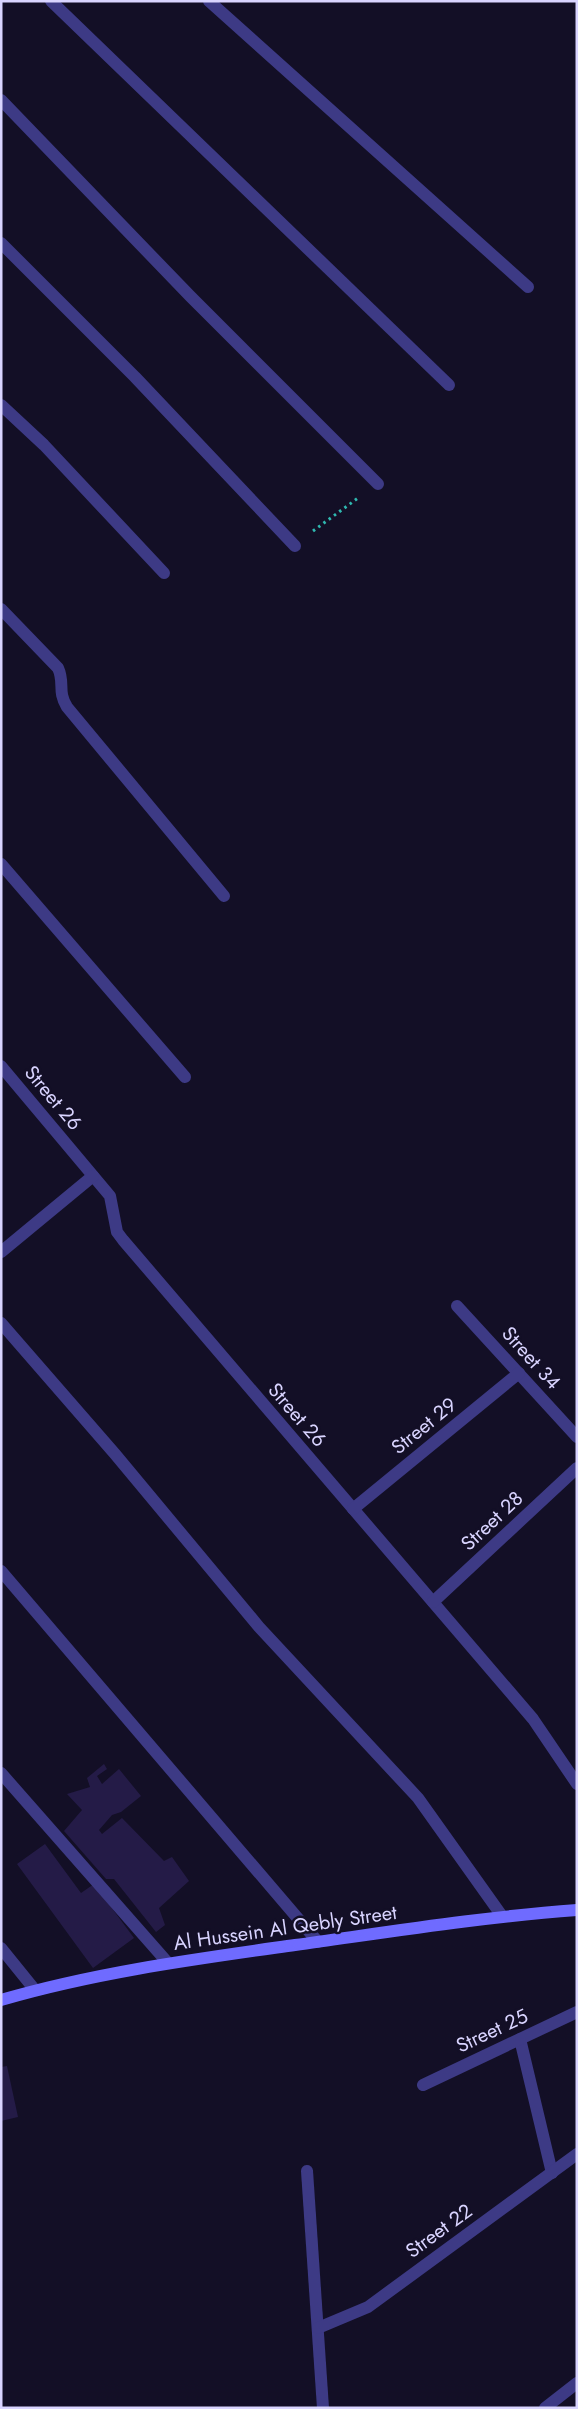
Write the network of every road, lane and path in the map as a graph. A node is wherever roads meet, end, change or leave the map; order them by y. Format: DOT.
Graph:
graph roads {
  1 [pos="51,1"];
  2 [pos="209,1"];
  3 [pos="1,100"];
  4 [pos="1,243"];
  5 [pos="528,287"];
  6 [pos="448,385"];
  7 [pos="1,405"];
  8 [pos="378,484"];
  9 [pos="295,546"];
  10 [pos="164,573"];
  11 [pos="1,609"];
  12 [pos="1,864"];
  13 [pos="224,896"];
  14 [pos="1,1066"];
  15 [pos="185,1077"];
  16 [pos="93,1176"];
  17 [pos="1,1252"];
  18 [pos="457,1306"];
  19 [pos="1,1323"];
  20 [pos="519,1373"];
  21 [pos="575,1431"];
  22 [pos="577,1468"];
  23 [pos="352,1509"];
  24 [pos="1,1571"];
  25 [pos="432,1602"];
  26 [pos="1,1773"];
  27 [pos="577,1784"];
  28 [pos="577,1910"];
  29 [pos="502,1916"];
  30 [pos="318,1942"];
  31 [pos="1,1948"];
  32 [pos="168,1963"];
  33 [pos="35,1990"];
  34 [pos="1,2000"];
  35 [pos="577,2012"];
  36 [pos="520,2039"];
  37 [pos="424,2084"];
  38 [pos="577,2154"];
  39 [pos="307,2170"];
  40 [pos="552,2173"];
  41 [pos="318,2328"];
  42 [pos="577,2383"];
  43 [pos="323,2408"];
  44 [pos="545,2408"];
  1 -- 6 [label="street"];
  2 -- 5 [label="street"];
  3 -- 8 [label="street"];
  4 -- 9 [label="street"];
  7 -- 10 [label="street"];
  8 -- 9 [label="path"];
  11 -- 13 [label="street"];
  12 -- 15 [label="street"];
  14 -- 16 [label="street, Street 26"];
  16 -- 17 [label="street"];
  16 -- 23 [label="street, Street 26"];
  18 -- 20 [label="street, Street 34"];
  19 -- 29 [label="street"];
  20 -- 21 [label="street, Street 34"];
  20 -- 23 [label="street, Street 29"];
  22 -- 25 [label="street, Street 28"];
  23 -- 25 [label="street, Street 26"];
  24 -- 30 [label="street"];
  25 -- 27 [label="street, Street 26"];
  26 -- 32 [label="street"];
  28 -- 29 [label="main road, Al Hussein Al Qebly Street"];
  29 -- 30 [label="main road, Al Hussein Al Qebly Street"];
  30 -- 32 [label="main road, Al Hussein Al Qebly Street"];
  31 -- 33 [label="street"];
  32 -- 33 [label="main road, Al Hussein Al Qebly Street"];
  33 -- 34 [label="main road, Al Hussein Al Qebly Street"];
  35 -- 36 [label="street, Street 25"];
  36 -- 37 [label="street, Street 25"];
  36 -- 40 [label="street"];
  38 -- 40 [label="street, Street 22"];
  39 -- 41 [label="street"];
  40 -- 41 [label="street, Street 22"];
  41 -- 43 [label="street"];
  42 -- 44 [label="street"];
}
